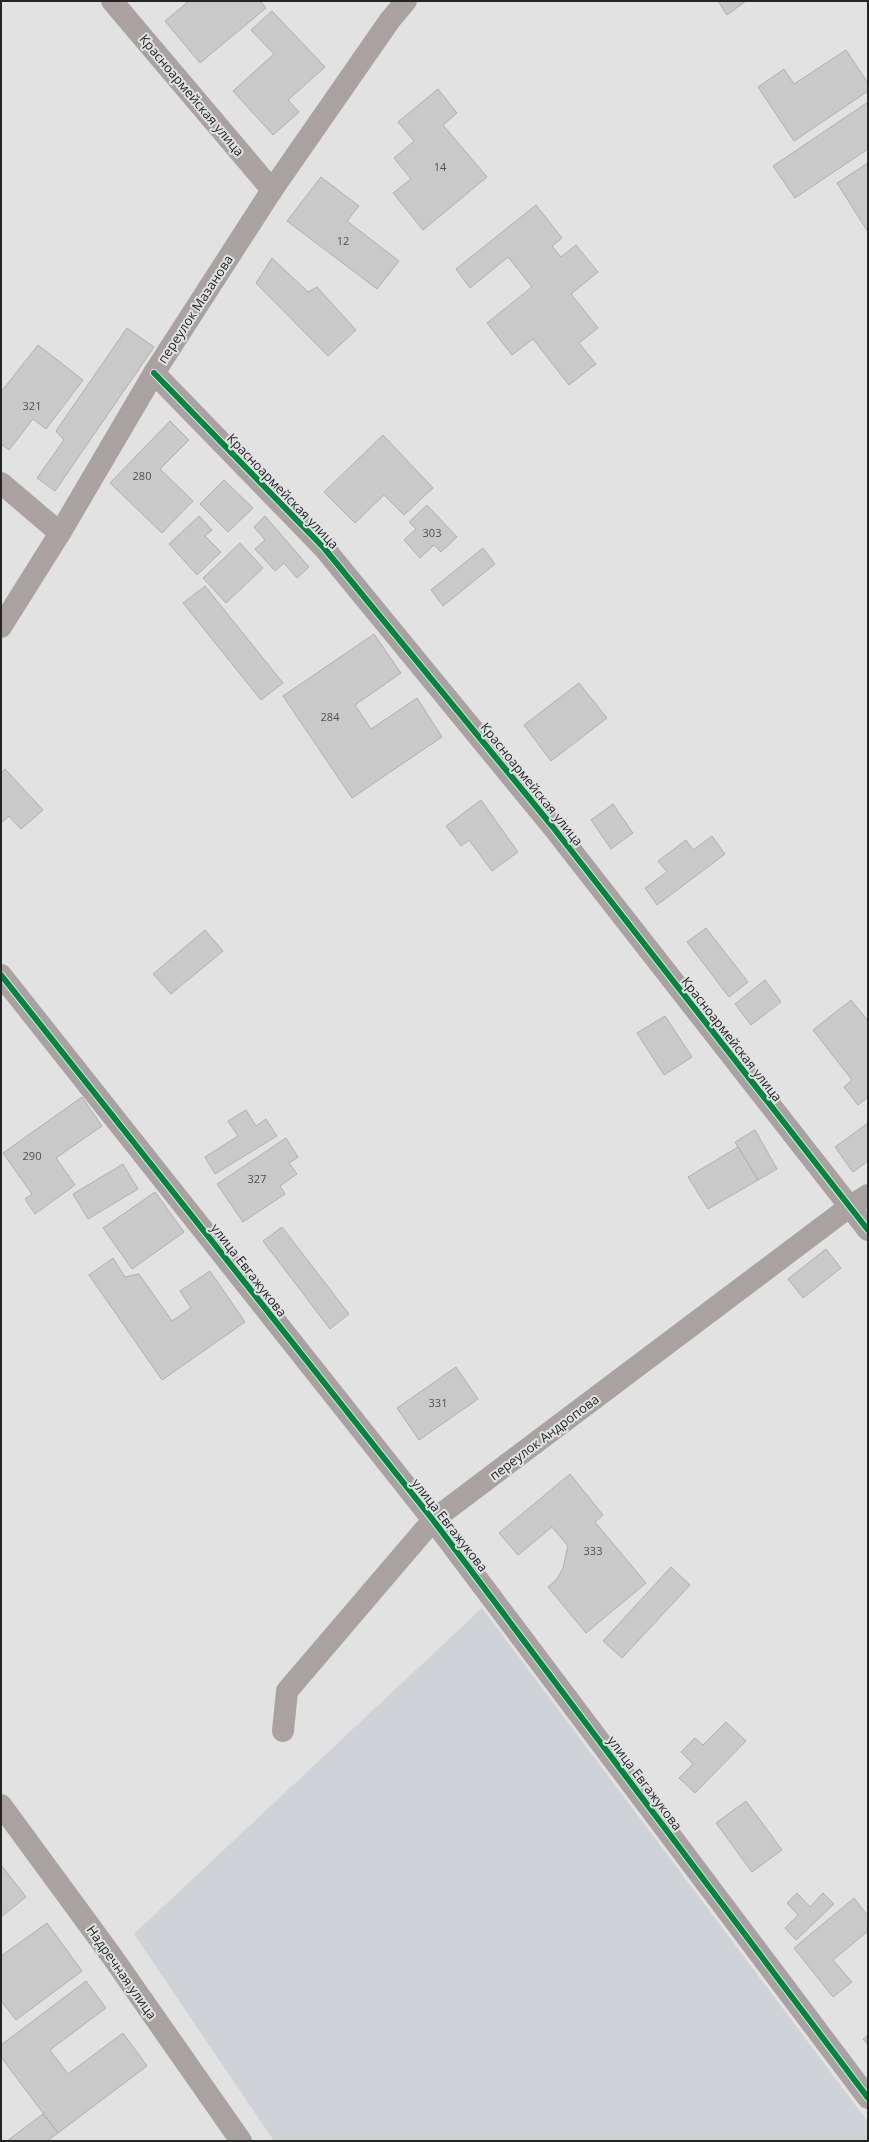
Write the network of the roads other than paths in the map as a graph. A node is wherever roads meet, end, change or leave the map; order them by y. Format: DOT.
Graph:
graph roads {
  1 [pos="112,1"];
  2 [pos="406,1"];
  3 [pos="272,190"];
  4 [pos="154,373"];
  5 [pos="1,483"];
  6 [pos="60,533"];
  7 [pos="1,627"];
  8 [pos="1,975"];
  9 [pos="868,1195"];
  10 [pos="849,1207"];
  11 [pos="868,1230"];
  12 [pos="433,1520"];
  13 [pos="283,1731"];
  14 [pos="1,1805"];
  15 [pos="868,2098"];
  16 [pos="241,2141"];
  1 -- 3 [label="street, Красноармейская улица"];
  2 -- 3 [label="street, переулок Мазанова"];
  3 -- 4 [label="street, переулок Мазанова"];
  4 -- 6 [label="street, переулок Мазанова"];
  4 -- 10 [label="street, Красноармейская улица"];
  5 -- 6 [label="street"];
  6 -- 7 [label="street, переулок Мазанова"];
  8 -- 12 [label="street, улица Евгажукова"];
  9 -- 10 [label="street, переулок Андропова"];
  10 -- 11 [label="street, Красноармейская улица"];
  10 -- 12 [label="street, переулок Андропова"];
  12 -- 13 [label="street, переулок Андропова"];
  12 -- 15 [label="street, улица Евгажукова"];
  14 -- 16 [label="street, Надречная улица"];
}
